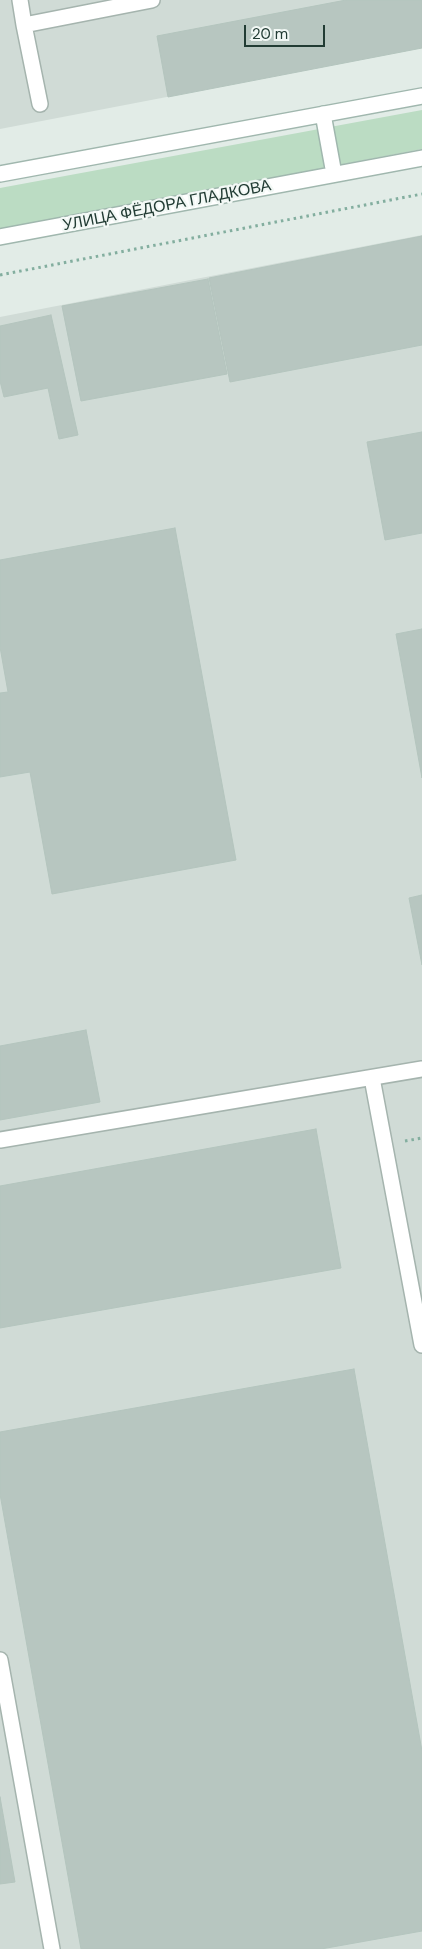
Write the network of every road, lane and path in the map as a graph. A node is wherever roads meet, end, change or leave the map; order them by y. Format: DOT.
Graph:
graph roads {
  1 [pos="20,0"];
  2 [pos="152,0"];
  3 [pos="24,25"];
  4 [pos="422,96"];
  5 [pos="40,104"];
  6 [pos="323,114"];
  7 [pos="422,158"];
  8 [pos="0,174"];
  9 [pos="334,174"];
  10 [pos="422,194"];
  11 [pos="0,237"];
  12 [pos="0,274"];
  13 [pos="422,1069"];
  14 [pos="372,1078"];
  15 [pos="422,1138"];
  16 [pos="0,1140"];
  17 [pos="402,1141"];
  18 [pos="422,1346"];
  19 [pos="0,1660"];
  20 [pos="52,1949"];
  1 -- 3 [label="main road"];
  2 -- 3 [label="main road"];
  3 -- 5 [label="main road"];
  4 -- 6 [label="main road"];
  6 -- 8 [label="main road"];
  6 -- 9 [label="main road"];
  7 -- 9 [label="main road, УЛИЦА ФЁДОРА ГЛАДКОВА"];
  9 -- 11 [label="main road, УЛИЦА ФЁДОРА ГЛАДКОВА"];
  10 -- 12 [label="path"];
  13 -- 14 [label="main road"];
  14 -- 16 [label="main road"];
  14 -- 18 [label="main road"];
  15 -- 17 [label="path"];
  19 -- 20 [label="main road"];
}
